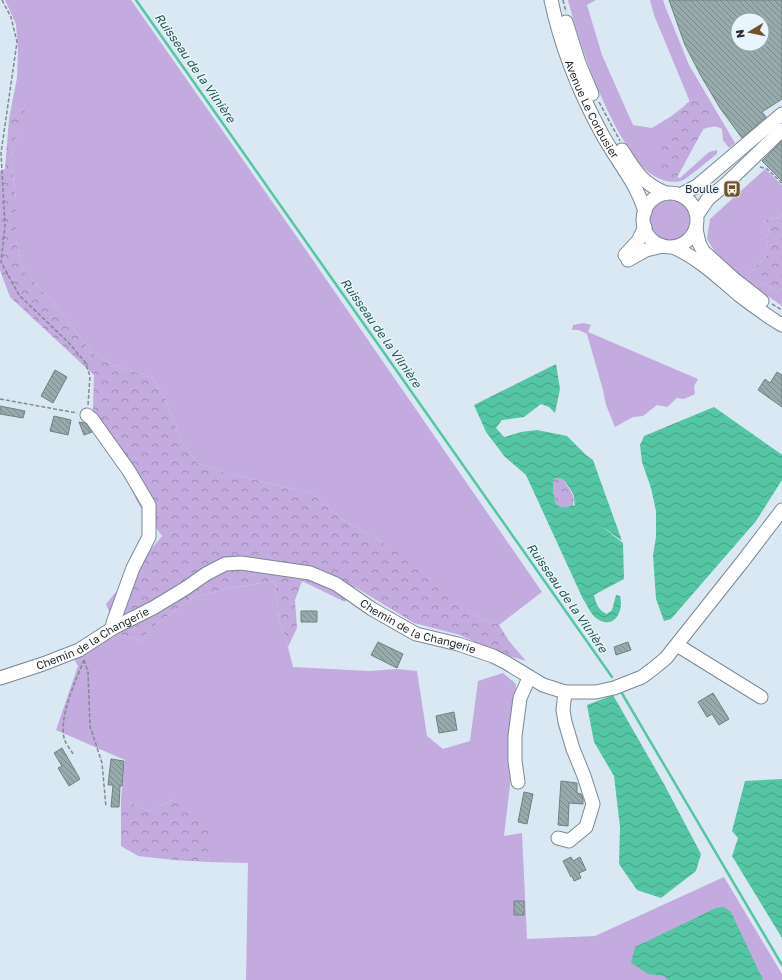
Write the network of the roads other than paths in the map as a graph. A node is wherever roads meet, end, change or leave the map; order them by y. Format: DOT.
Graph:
graph roads {
  1 [pos="551,0"];
  2 [pos="560,0"];
  3 [pos="782,115"];
  4 [pos="782,130"];
  5 [pos="673,194"];
  6 [pos="645,212"];
  7 [pos="697,215"];
  8 [pos="644,227"];
  9 [pos="696,229"];
  10 [pos="668,246"];
  11 [pos="782,315"];
  12 [pos="782,325"];
  13 [pos="87,415"];
  14 [pos="782,510"];
  15 [pos="113,628"];
  16 [pos="677,645"];
  17 [pos="0,678"];
  18 [pos="529,678"];
  19 [pos="565,692"];
  20 [pos="761,697"];
  21 [pos="518,782"];
  22 [pos="558,838"];
  1 -- 6 [label="street, Avenue Le Corbusier"];
  2 -- 5 [label="street, Avenue Le Corbusier"];
  3 -- 5 [label="street"];
  4 -- 7 [label="street"];
  5 -- 6 [label="street"];
  5 -- 7 [label="street"];
  6 -- 8 [label="street"];
  7 -- 9 [label="street"];
  8 -- 10 [label="street"];
  8 -- 10 [label="street"];
  9 -- 10 [label="street"];
  9 -- 11 [label="street"];
  10 -- 12 [label="street"];
  13 -- 15 [label="street"];
  14 -- 16 [label="street, Chemin de la Changerie"];
  15 -- 17 [label="street, Chemin de la Changerie"];
  15 -- 18 [label="street, Chemin de la Changerie"];
  16 -- 19 [label="street, Chemin de la Changerie"];
  16 -- 20 [label="street"];
  18 -- 19 [label="street, Chemin de la Changerie"];
  18 -- 21 [label="street"];
  19 -- 22 [label="street"];
}
